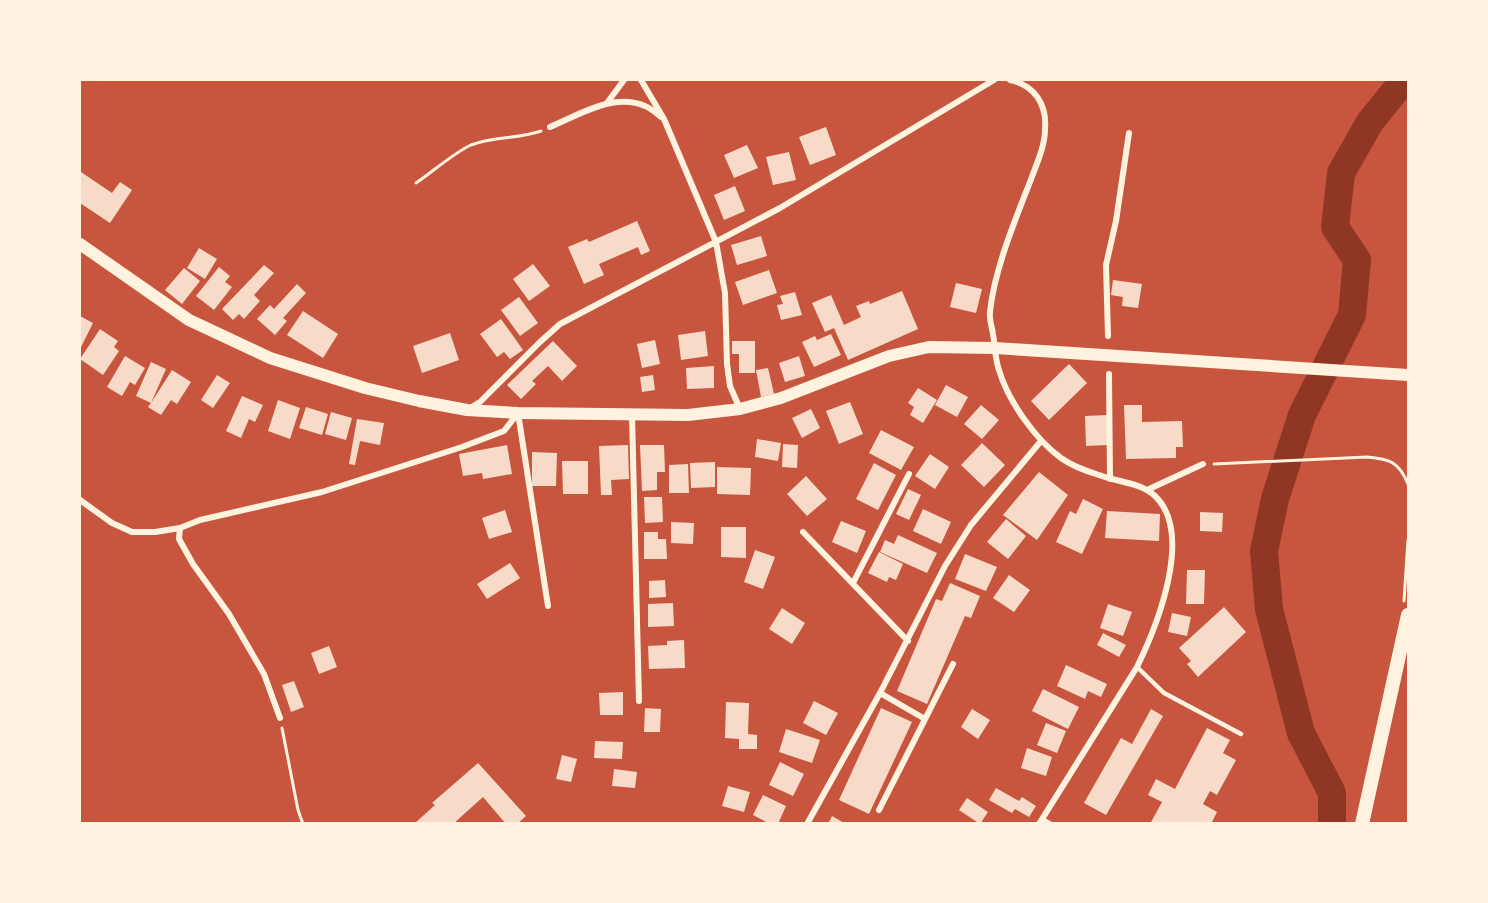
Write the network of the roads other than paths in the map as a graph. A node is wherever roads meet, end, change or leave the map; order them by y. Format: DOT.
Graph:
graph roads {
  1 [pos="624,80"];
  2 [pos="641,80"];
  3 [pos="994,80"];
  4 [pos="1010,80"];
  5 [pos="607,103"];
  6 [pos="664,119"];
  7 [pos="550,127"];
  8 [pos="1129,133"];
  9 [pos="716,242"];
  10 [pos="80,244"];
  11 [pos="1108,336"];
  12 [pos="995,348"];
  13 [pos="1109,374"];
  14 [pos="1408,375"];
  15 [pos="740,409"];
  16 [pos="467,410"];
  17 [pos="518,413"];
  18 [pos="632,415"];
  19 [pos="1041,441"];
  20 [pos="1203,464"];
  21 [pos="909,474"];
  22 [pos="1110,479"];
  23 [pos="1147,490"];
  24 [pos="80,500"];
  25 [pos="180,528"];
  26 [pos="803,532"];
  27 [pos="854,583"];
  28 [pos="548,606"];
  29 [pos="1406,612"];
  30 [pos="908,641"];
  31 [pos="953,664"];
  32 [pos="1137,667"];
  33 [pos="880,693"];
  34 [pos="639,701"];
  35 [pos="280,718"];
  36 [pos="925,719"];
  37 [pos="1241,734"];
  38 [pos="879,810"];
  39 [pos="1041,821"];
  40 [pos="807,824"];
  41 [pos="1051,824"];
  42 [pos="1362,824"];
  1 -- 5 [label="street"];
  2 -- 6 [label="street"];
  3 -- 9 [label="street"];
  4 -- 12 [label="street"];
  5 -- 6 [label="street"];
  5 -- 7 [label="street"];
  6 -- 9 [label="street"];
  8 -- 11 [label="street"];
  9 -- 15 [label="street"];
  9 -- 16 [label="street"];
  10 -- 16 [label="main road"];
  12 -- 14 [label="main road"];
  12 -- 15 [label="main road"];
  12 -- 19 [label="street"];
  13 -- 22 [label="street"];
  15 -- 18 [label="main road"];
  16 -- 17 [label="main road"];
  17 -- 18 [label="main road"];
  17 -- 25 [label="street"];
  17 -- 28 [label="street"];
  18 -- 34 [label="street"];
  19 -- 22 [label="street"];
  19 -- 30 [label="street"];
  20 -- 23 [label="street"];
  21 -- 27 [label="street"];
  22 -- 23 [label="street"];
  23 -- 32 [label="street"];
  24 -- 25 [label="street"];
  25 -- 35 [label="street"];
  26 -- 27 [label="street"];
  27 -- 30 [label="street"];
  29 -- 42 [label="main road"];
  30 -- 33 [label="street"];
  31 -- 36 [label="street"];
  32 -- 37 [label="lane"];
  32 -- 39 [label="street"];
  33 -- 36 [label="street"];
  33 -- 40 [label="street"];
  36 -- 38 [label="street"];
  39 -- 41 [label="lane"];
}
